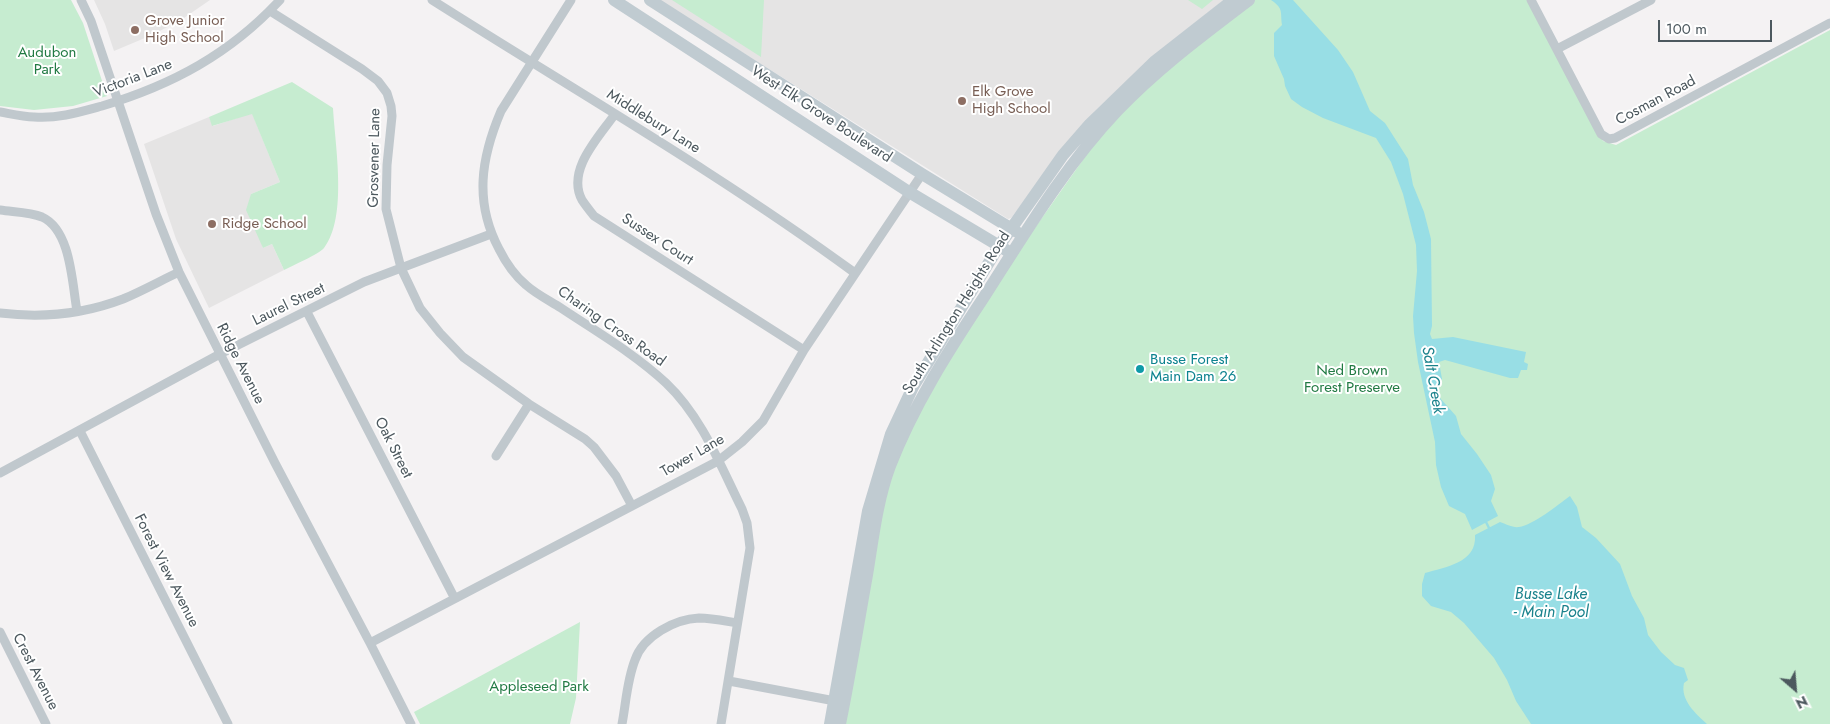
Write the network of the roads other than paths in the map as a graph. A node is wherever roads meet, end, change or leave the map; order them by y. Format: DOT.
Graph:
graph roads {
  1 [pos="81,0"];
  2 [pos="280,0"];
  3 [pos="432,0"];
  4 [pos="571,0"];
  5 [pos="614,0"];
  6 [pos="650,0"];
  7 [pos="1232,0"];
  8 [pos="1248,0"];
  9 [pos="1531,0"];
  10 [pos="1651,0"];
  11 [pos="270,11"];
  12 [pos="1830,22"];
  13 [pos="1557,49"];
  14 [pos="531,63"];
  15 [pos="118,101"];
  16 [pos="0,112"];
  17 [pos="615,114"];
  18 [pos="922,174"];
  19 [pos="909,192"];
  20 [pos="0,210"];
  21 [pos="1011,228"];
  22 [pos="491,234"];
  23 [pos="1024,236"];
  24 [pos="1000,246"];
  25 [pos="1013,253"];
  26 [pos="401,268"];
  27 [pos="179,272"];
  28 [pos="855,273"];
  29 [pos="76,311"];
  30 [pos="0,312"];
  31 [pos="307,312"];
  32 [pos="804,350"];
  33 [pos="220,354"];
  34 [pos="529,404"];
  35 [pos="80,431"];
  36 [pos="496,456"];
  37 [pos="718,461"];
  38 [pos="0,473"];
  39 [pos="632,506"];
  40 [pos="454,597"];
  41 [pos="737,623"];
  42 [pos="0,632"];
  43 [pos="370,643"];
  44 [pos="729,681"];
  45 [pos="835,701"];
  46 [pos="46,724"];
  47 [pos="228,724"];
  48 [pos="411,724"];
  49 [pos="622,724"];
  50 [pos="722,724"];
  51 [pos="830,724"];
  52 [pos="840,724"];
  1 -- 15 [label="street, Ridge Avenue"];
  2 -- 11 [label="street, Victoria Lane"];
  3 -- 14 [label="street, Middlebury Lane"];
  4 -- 14 [label="street, Charing Cross Road"];
  5 -- 19 [label="main road, West Elk Grove Boulevard"];
  6 -- 18 [label="main road, West Elk Grove Boulevard"];
  7 -- 21 [label="main road, South Arlington Heights Road"];
  8 -- 23 [label="main road, South Arlington Heights Road"];
  9 -- 13 [label="street, Cosman Road"];
  10 -- 13 [label="street"];
  11 -- 15 [label="street, Victoria Lane"];
  11 -- 26 [label="street, Grosvener Lane"];
  12 -- 13 [label="street, Cosman Road"];
  14 -- 17 [label="street, Middlebury Lane"];
  14 -- 22 [label="street, Charing Cross Road"];
  15 -- 16 [label="street, Victoria Lane"];
  15 -- 27 [label="street, Ridge Avenue"];
  17 -- 28 [label="street, Middlebury Lane"];
  17 -- 32 [label="street, Sussex Court"];
  18 -- 19 [label="street, Tower Lane"];
  18 -- 21 [label="main road, West Elk Grove Boulevard"];
  19 -- 24 [label="main road, West Elk Grove Boulevard"];
  19 -- 28 [label="street, Tower Lane"];
  20 -- 29 [label="street"];
  21 -- 23 [label="main road, West Elk Grove Boulevard"];
  21 -- 24 [label="main road, South Arlington Heights Road"];
  22 -- 26 [label="street, Laurel Street"];
  22 -- 37 [label="street, Charing Cross Road"];
  23 -- 25 [label="main road, South Arlington Heights Road"];
  24 -- 25 [label="main road, West Elk Grove Boulevard"];
  24 -- 45 [label="main road, South Arlington Heights Road"];
  25 -- 52 [label="main road, South Arlington Heights Road"];
  26 -- 31 [label="street, Laurel Street"];
  26 -- 34 [label="street, Grosvener Lane"];
  27 -- 29 [label="street"];
  27 -- 33 [label="street, Ridge Avenue"];
  28 -- 32 [label="street, Tower Lane"];
  29 -- 30 [label="street"];
  31 -- 33 [label="street, Laurel Street"];
  31 -- 40 [label="street, Oak Street"];
  32 -- 37 [label="street, Tower Lane"];
  33 -- 35 [label="street, Laurel Street"];
  33 -- 43 [label="street, Ridge Avenue"];
  34 -- 36 [label="street"];
  34 -- 39 [label="street, Grosvener Lane"];
  35 -- 38 [label="street, Laurel Street"];
  35 -- 47 [label="street, Forest View Avenue"];
  37 -- 39 [label="street, Tower Lane"];
  37 -- 41 [label="street, Charing Cross Road"];
  39 -- 40 [label="street, Tower Lane"];
  40 -- 43 [label="street, Tower Lane"];
  41 -- 44 [label="street, Charing Cross Road"];
  41 -- 49 [label="street"];
  42 -- 46 [label="street, Crest Avenue"];
  43 -- 48 [label="street, Ridge Avenue"];
  44 -- 45 [label="street"];
  44 -- 50 [label="street, Charing Cross Road"];
  45 -- 51 [label="main road, South Arlington Heights Road"];
}
